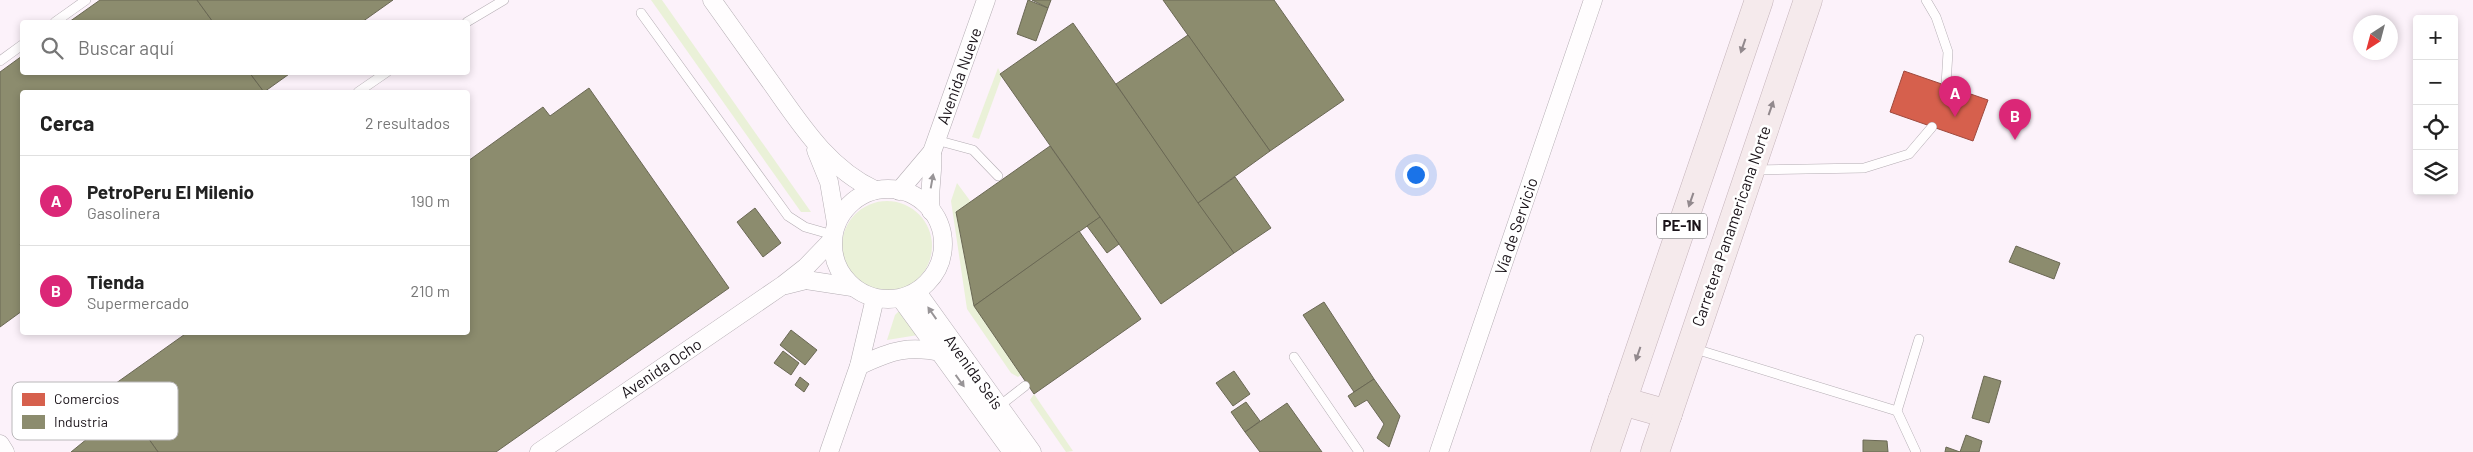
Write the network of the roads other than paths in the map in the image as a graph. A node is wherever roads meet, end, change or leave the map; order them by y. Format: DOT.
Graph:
graph roads {
  1 [pos="86,0"];
  2 [pos="504,0"];
  3 [pos="712,0"];
  4 [pos="986,0"];
  5 [pos="1593,0"];
  6 [pos="1759,0"];
  7 [pos="1808,0"];
  8 [pos="1926,0"];
  9 [pos="641,13"];
  10 [pos="58,20"];
  11 [pos="470,20"];
  12 [pos="20,46"];
  13 [pos="0,61"];
  14 [pos="383,75"];
  15 [pos="1946,85"];
  16 [pos="361,90"];
  17 [pos="1932,127"];
  18 [pos="812,140"];
  19 [pos="934,146"];
  20 [pos="1750,170"];
  21 [pos="998,176"];
  22 [pos="875,190"];
  23 [pos="899,191"];
  24 [pos="931,211"];
  25 [pos="834,233"];
  26 [pos="783,285"];
  27 [pos="852,287"];
  28 [pos="909,295"];
  29 [pos="875,298"];
  30 [pos="1919,339"];
  31 [pos="1690,348"];
  32 [pos="940,352"];
  33 [pos="963,356"];
  34 [pos="1294,357"];
  35 [pos="859,366"];
  36 [pos="1025,386"];
  37 [pos="1622,401"];
  38 [pos="993,412"];
  39 [pos="1897,412"];
  40 [pos="1668,414"];
  41 [pos="0,444"];
  42 [pos="5,452"];
  43 [pos="539,452"];
  44 [pos="829,452"];
  45 [pos="1012,452"];
  46 [pos="1032,452"];
  47 [pos="1359,452"];
  48 [pos="1439,452"];
  49 [pos="1605,452"];
  50 [pos="1655,452"];
  51 [pos="1916,452"];
  1 -- 10 [label="lane"];
  2 -- 11 [label="lane"];
  3 -- 18 [label="street"];
  4 -- 19 [label="street, Avenida Nueve"];
  5 -- 48 [label="street, Vía de Servicio"];
  6 -- 37 [label="highway, PE-1N, one-way"];
  20 -- 7 [label="highway, Carretera Panamericana Norte / PE-1N, one-way"];
  8 -- 15 [label="lane"];
  9 -- 25 [label="lane"];
  12 -- 13 [label="lane"];
  14 -- 16 [label="lane"];
  17 -- 20 [label="lane"];
  18 -- 22 [label="street"];
  18 -- 25 [label="street"];
  19 -- 21 [label="lane"];
  19 -- 23 [label="street, Avenida Nueve"];
  24 -- 19 [label="street, Avenida Nueve, one-way"];
  20 -- 31 [label="highway, Carretera Panamericana Norte / PE-1N"];
  22 -- 23 [label="street"];
  22 -- 25 [label="street"];
  23 -- 24 [label="street"];
  24 -- 28 [label="street"];
  25 -- 26 [label="street, Avenida Ocho"];
  25 -- 27 [label="street"];
  26 -- 27 [label="street, Avenida Ocho"];
  26 -- 43 [label="street, Avenida Ocho"];
  27 -- 29 [label="street"];
  28 -- 29 [label="street"];
  28 -- 32 [label="street, Avenida Seis"];
  33 -- 28 [label="street, Avenida Seis, one-way"];
  29 -- 35 [label="street"];
  30 -- 39 [label="lane"];
  31 -- 39 [label="lane"];
  31 -- 40 [label="highway, Carretera Panamericana Norte / PE-1N"];
  32 -- 33 [label="street"];
  32 -- 35 [label="street"];
  32 -- 38 [label="street, Avenida Seis, one-way"];
  33 -- 38 [label="street, Avenida Seis"];
  34 -- 47 [label="lane"];
  35 -- 44 [label="street"];
  36 -- 38 [label="lane"];
  37 -- 40 [label="highway"];
  37 -- 49 [label="highway, PE-1N"];
  38 -- 45 [label="street, Avenida Seis"];
  38 -- 46 [label="street, Avenida Seis"];
  39 -- 51 [label="lane"];
  40 -- 50 [label="highway, Carretera Panamericana Norte / PE-1N"];
  41 -- 42 [label="street"];
}
